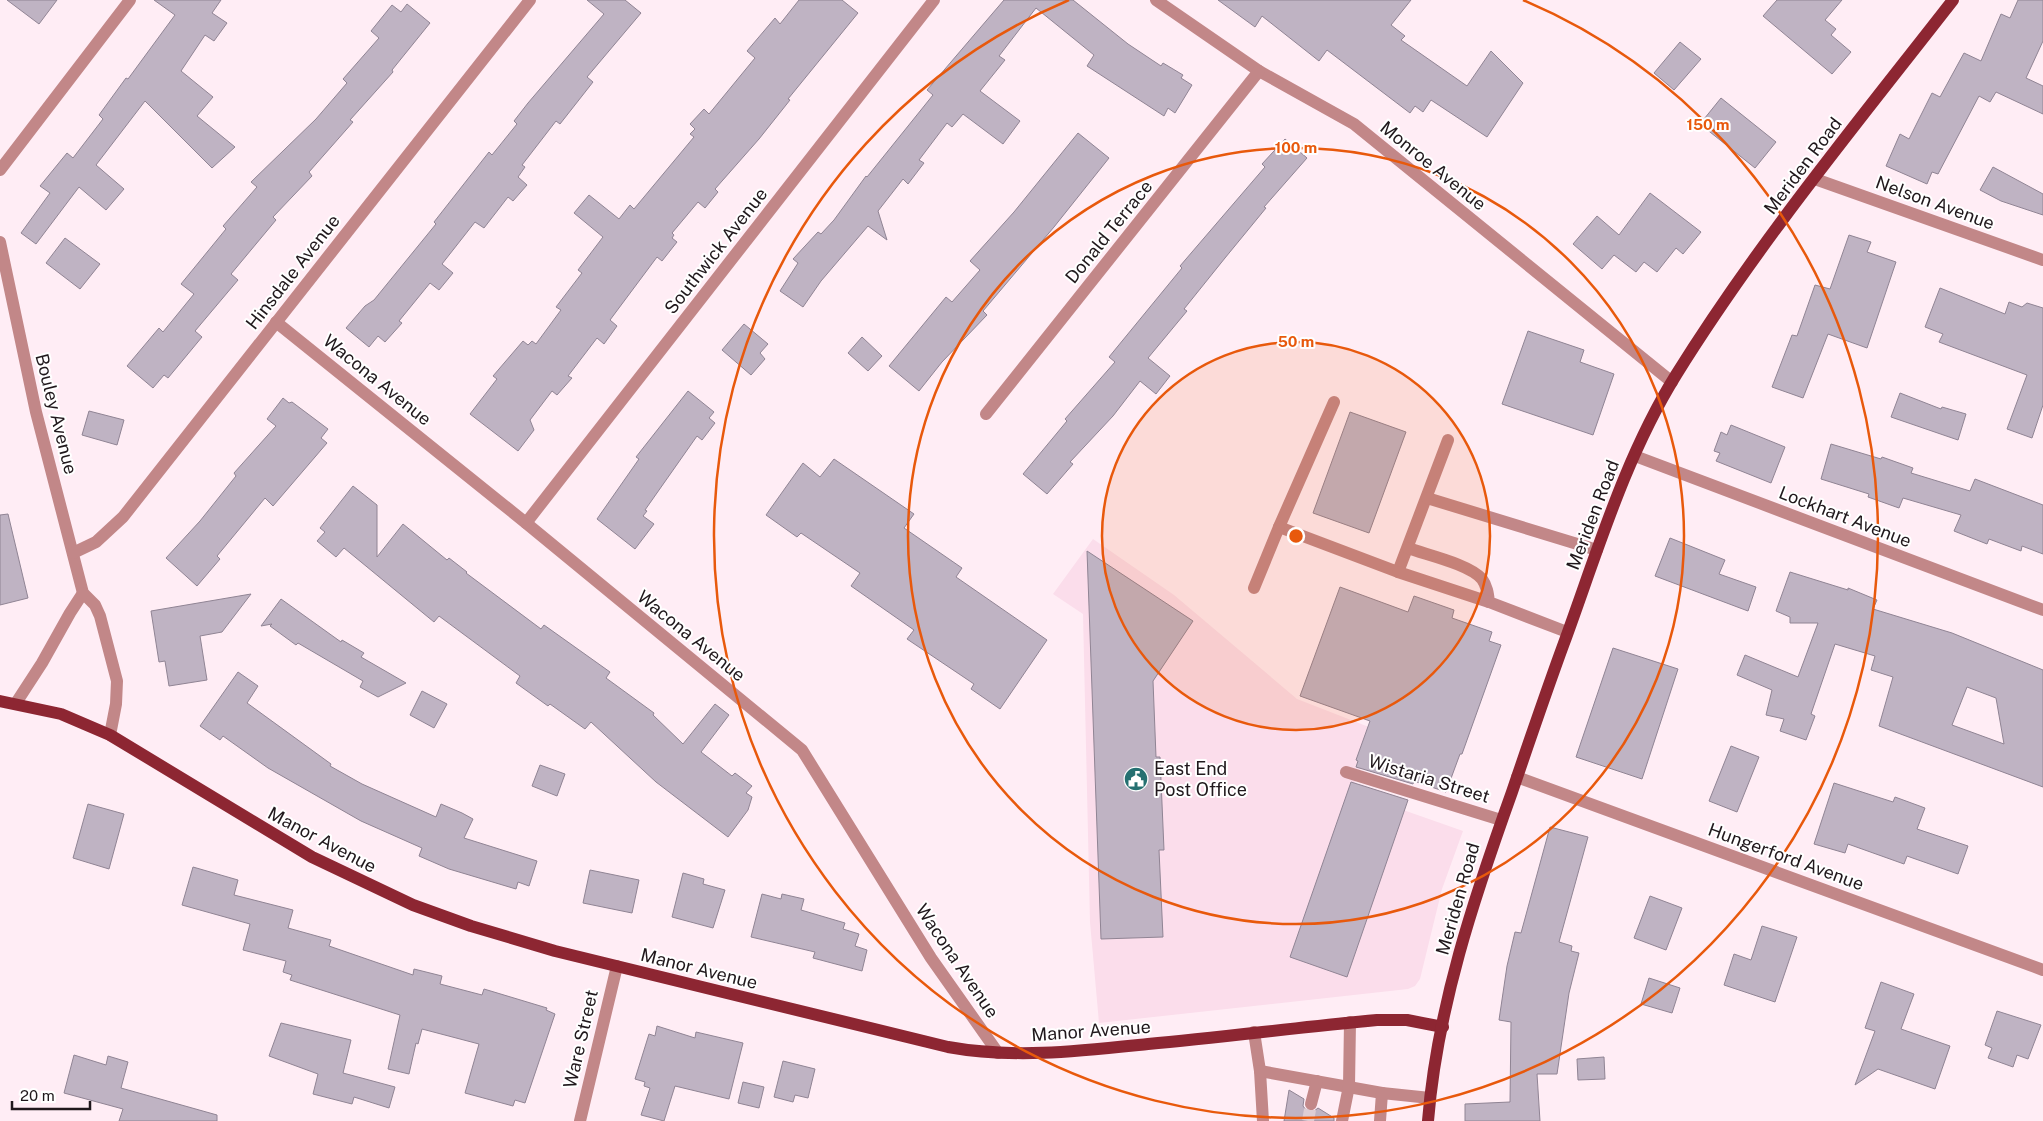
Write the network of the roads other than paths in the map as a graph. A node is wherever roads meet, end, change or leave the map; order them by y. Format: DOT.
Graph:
graph roads {
  1 [pos="130,0"];
  2 [pos="530,0"];
  3 [pos="934,0"];
  4 [pos="1156,0"];
  5 [pos="1953,0"];
  6 [pos="1259,71"];
  7 [pos="0,170"];
  8 [pos="1815,179"];
  9 [pos="0,242"];
  10 [pos="2043,260"];
  11 [pos="276,322"];
  12 [pos="1672,382"];
  13 [pos="1334,402"];
  14 [pos="986,414"];
  15 [pos="1448,440"];
  16 [pos="1635,456"];
  17 [pos="1427,498"];
  18 [pos="526,522"];
  19 [pos="1280,527"];
  20 [pos="1408,548"];
  21 [pos="1597,550"];
  22 [pos="73,553"];
  23 [pos="1398,572"];
  24 [pos="1254,588"];
  25 [pos="83,593"];
  26 [pos="1489,602"];
  27 [pos="2043,610"];
  28 [pos="1568,632"];
  29 [pos="0,701"];
  30 [pos="16,703"];
  31 [pos="110,735"];
  32 [pos="1346,772"];
  33 [pos="1517,776"];
  34 [pos="1501,820"];
  35 [pos="617,966"];
  36 [pos="2043,970"];
  37 [pos="1350,1022"];
  38 [pos="1443,1027"];
  39 [pos="1254,1032"];
  40 [pos="998,1053"];
  41 [pos="1260,1071"];
  42 [pos="1318,1081"];
  43 [pos="1349,1086"];
  44 [pos="1382,1093"];
  45 [pos="1430,1098"];
  46 [pos="1311,1104"];
  47 [pos="580,1121"];
  48 [pos="1263,1121"];
  49 [pos="1342,1121"];
  50 [pos="1380,1121"];
  51 [pos="1428,1121"];
  1 -- 7 [label="street"];
  2 -- 11 [label="street, Hinsdale Avenue"];
  3 -- 18 [label="street, Southwick Avenue"];
  4 -- 6 [label="street, Monroe Avenue"];
  5 -- 8 [label="main road, Meriden Road"];
  6 -- 12 [label="street, Monroe Avenue"];
  6 -- 14 [label="street, Donald Terrace"];
  8 -- 10 [label="street, Nelson Avenue"];
  8 -- 12 [label="main road, Meriden Road"];
  9 -- 22 [label="street, Bouley Avenue"];
  11 -- 18 [label="street, Wacona Avenue"];
  11 -- 22 [label="street, Hinsdale Avenue"];
  12 -- 16 [label="main road, Meriden Road"];
  13 -- 19 [label="street"];
  15 -- 17 [label="street"];
  16 -- 21 [label="main road, Meriden Road"];
  16 -- 27 [label="street, Lockhart Avenue"];
  17 -- 20 [label="street"];
  17 -- 21 [label="street"];
  18 -- 40 [label="street, Wacona Avenue"];
  19 -- 23 [label="street"];
  19 -- 24 [label="street"];
  20 -- 23 [label="street"];
  20 -- 26 [label="street"];
  21 -- 28 [label="main road, Meriden Road"];
  22 -- 25 [label="street, Bouley Avenue"];
  23 -- 26 [label="street"];
  25 -- 30 [label="street"];
  25 -- 31 [label="street, Bouley Avenue"];
  26 -- 28 [label="street"];
  28 -- 33 [label="main road, Meriden Road"];
  29 -- 30 [label="main road, Manor Avenue"];
  30 -- 31 [label="main road, Manor Avenue"];
  31 -- 35 [label="main road, Manor Avenue"];
  32 -- 34 [label="street, Wistaria Street"];
  33 -- 34 [label="main road, Meriden Road"];
  33 -- 36 [label="street, Hungerford Avenue"];
  34 -- 38 [label="main road, Meriden Road"];
  35 -- 40 [label="main road, Manor Avenue"];
  35 -- 47 [label="street, Ware Street"];
  37 -- 38 [label="main road, Manor Avenue"];
  37 -- 39 [label="main road, Manor Avenue"];
  37 -- 43 [label="street"];
  38 -- 45 [label="main road, Meriden Road"];
  39 -- 40 [label="main road, Manor Avenue"];
  39 -- 41 [label="street"];
  41 -- 42 [label="street"];
  41 -- 48 [label="street"];
  42 -- 43 [label="street"];
  42 -- 46 [label="street"];
  43 -- 44 [label="street"];
  43 -- 49 [label="street"];
  44 -- 45 [label="street"];
  44 -- 50 [label="street"];
  45 -- 51 [label="main road, Meriden Road"];
}
